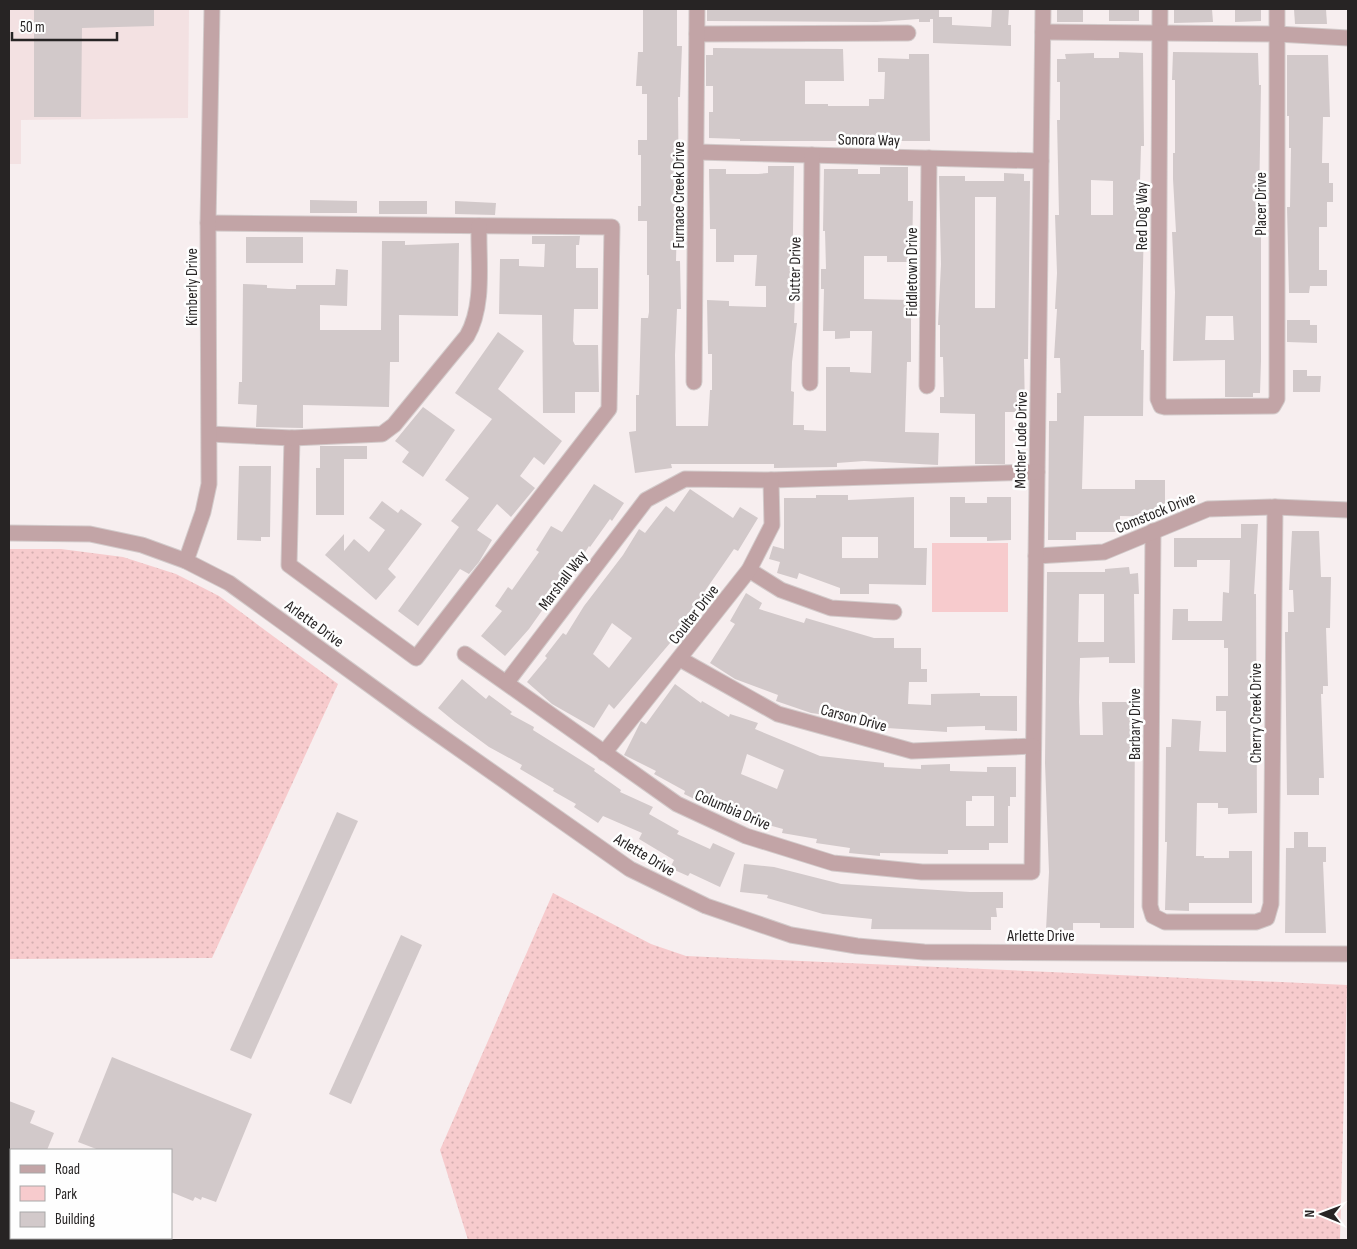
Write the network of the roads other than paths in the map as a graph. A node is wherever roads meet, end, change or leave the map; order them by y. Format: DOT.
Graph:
graph roads {
  1 [pos="212,9"];
  2 [pos="697,9"];
  3 [pos="1043,9"];
  4 [pos="1160,9"];
  5 [pos="1277,9"];
  6 [pos="1043,32"];
  7 [pos="908,33"];
  8 [pos="1160,33"];
  9 [pos="697,34"];
  10 [pos="1277,34"];
  11 [pos="1348,38"];
  12 [pos="696,152"];
  13 [pos="812,155"];
  14 [pos="929,158"];
  15 [pos="1041,161"];
  16 [pos="208,223"];
  17 [pos="479,226"];
  18 [pos="694,382"];
  19 [pos="810,383"];
  20 [pos="927,386"];
  21 [pos="1277,399"];
  22 [pos="210,434"];
  23 [pos="292,438"];
  24 [pos="1037,472"];
  25 [pos="771,480"];
  26 [pos="1275,507"];
  27 [pos="1348,510"];
  28 [pos="1153,531"];
  29 [pos="9,532"];
  30 [pos="1036,556"];
  31 [pos="186,561"];
  32 [pos="749,570"];
  33 [pos="894,612"];
  34 [pos="465,654"];
  35 [pos="680,660"];
  36 [pos="507,682"];
  37 [pos="1033,746"];
  38 [pos="604,753"];
  39 [pos="1032,872"];
  40 [pos="1154,916"];
  41 [pos="1348,954"];
  1 -- 16 [label="street, Kimberly Drive"];
  2 -- 9 [label="street, Furnace Creek Drive"];
  3 -- 6 [label="street, Mother Lode Drive"];
  4 -- 8 [label="street, Red Dog Way"];
  5 -- 10 [label="street, Placer Drive"];
  6 -- 8 [label="street"];
  6 -- 15 [label="street, Mother Lode Drive"];
  7 -- 9 [label="street"];
  8 -- 10 [label="street"];
  8 -- 21 [label="street, Red Dog Way"];
  9 -- 12 [label="street, Furnace Creek Drive"];
  10 -- 11 [label="street"];
  10 -- 21 [label="street, Placer Drive"];
  12 -- 13 [label="street, Sonora Way"];
  12 -- 18 [label="street, Furnace Creek Drive"];
  13 -- 14 [label="street, Sonora Way"];
  13 -- 19 [label="street, Sutter Drive"];
  14 -- 15 [label="street, Sonora Way"];
  14 -- 20 [label="street, Fiddletown Drive"];
  15 -- 24 [label="street, Mother Lode Drive"];
  16 -- 17 [label="street"];
  16 -- 22 [label="street, Kimberly Drive"];
  17 -- 23 [label="street"];
  17 -- 23 [label="street"];
  22 -- 23 [label="street"];
  22 -- 31 [label="street, Kimberly Drive"];
  24 -- 25 [label="street"];
  24 -- 30 [label="street, Mother Lode Drive"];
  25 -- 32 [label="street, Coulter Drive"];
  25 -- 36 [label="street, Marshall Way"];
  26 -- 27 [label="street, Comstock Drive"];
  26 -- 28 [label="street, Comstock Drive"];
  26 -- 40 [label="street, Cherry Creek Drive"];
  28 -- 30 [label="street, Comstock Drive"];
  28 -- 40 [label="street, Barbary Drive"];
  29 -- 31 [label="street, Arlette Drive"];
  30 -- 37 [label="street, Mother Lode Drive"];
  31 -- 41 [label="street, Arlette Drive"];
  32 -- 33 [label="street"];
  32 -- 35 [label="street, Coulter Drive"];
  34 -- 36 [label="street, Columbia Drive"];
  35 -- 37 [label="street, Carson Drive"];
  35 -- 38 [label="street, Coulter Drive"];
  36 -- 38 [label="street, Columbia Drive"];
  37 -- 39 [label="street, Mother Lode Drive"];
  38 -- 39 [label="street, Columbia Drive"];
}
